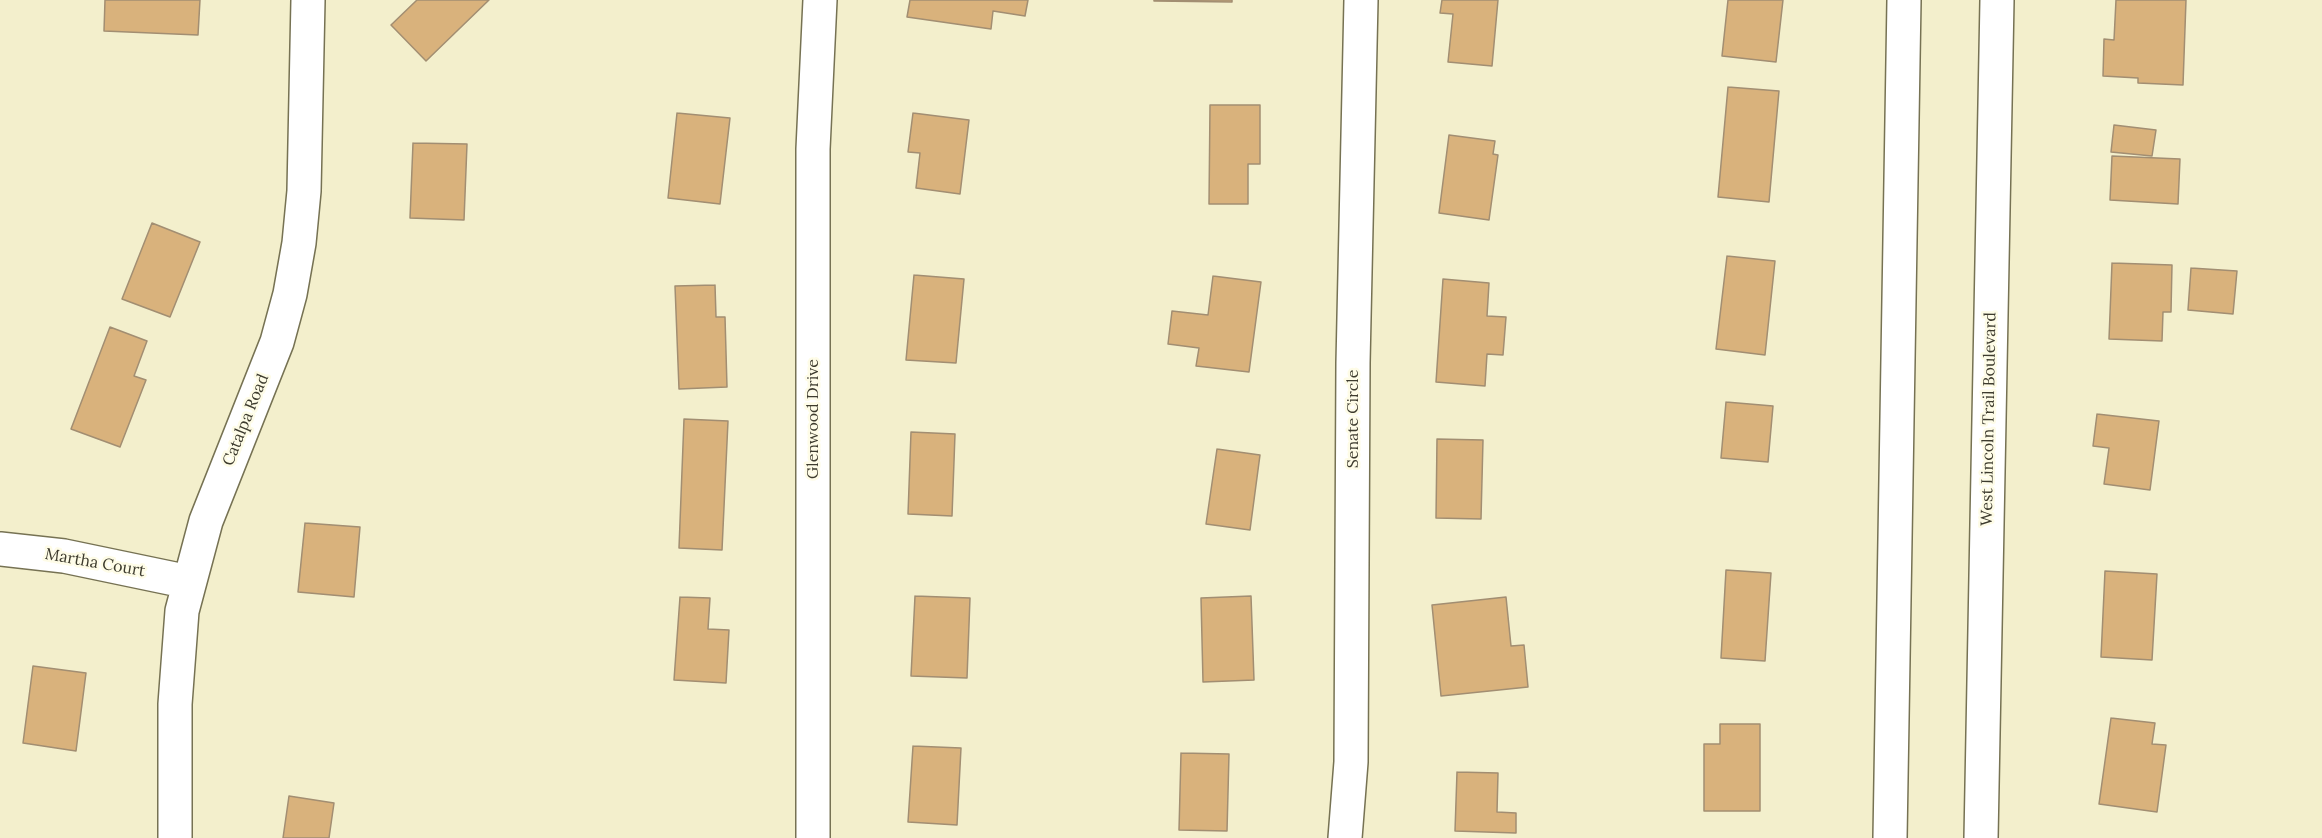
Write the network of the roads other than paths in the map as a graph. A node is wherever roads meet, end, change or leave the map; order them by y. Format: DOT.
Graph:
graph roads {
  1 [pos="308,0"];
  2 [pos="820,0"];
  3 [pos="1361,0"];
  4 [pos="1904,0"];
  5 [pos="1997,0"];
  6 [pos="0,549"];
  7 [pos="189,582"];
  8 [pos="175,838"];
  9 [pos="813,838"];
  10 [pos="1345,838"];
  11 [pos="1890,838"];
  12 [pos="1981,838"];
  1 -- 7 [label="street, Catalpa Road"];
  2 -- 9 [label="street, Glenwood Drive"];
  3 -- 10 [label="street, Senate Circle"];
  4 -- 11 [label="street"];
  5 -- 12 [label="street, West Lincoln Trail Boulevard"];
  6 -- 7 [label="street, Martha Court"];
  7 -- 8 [label="street, Catalpa Road"];
}
